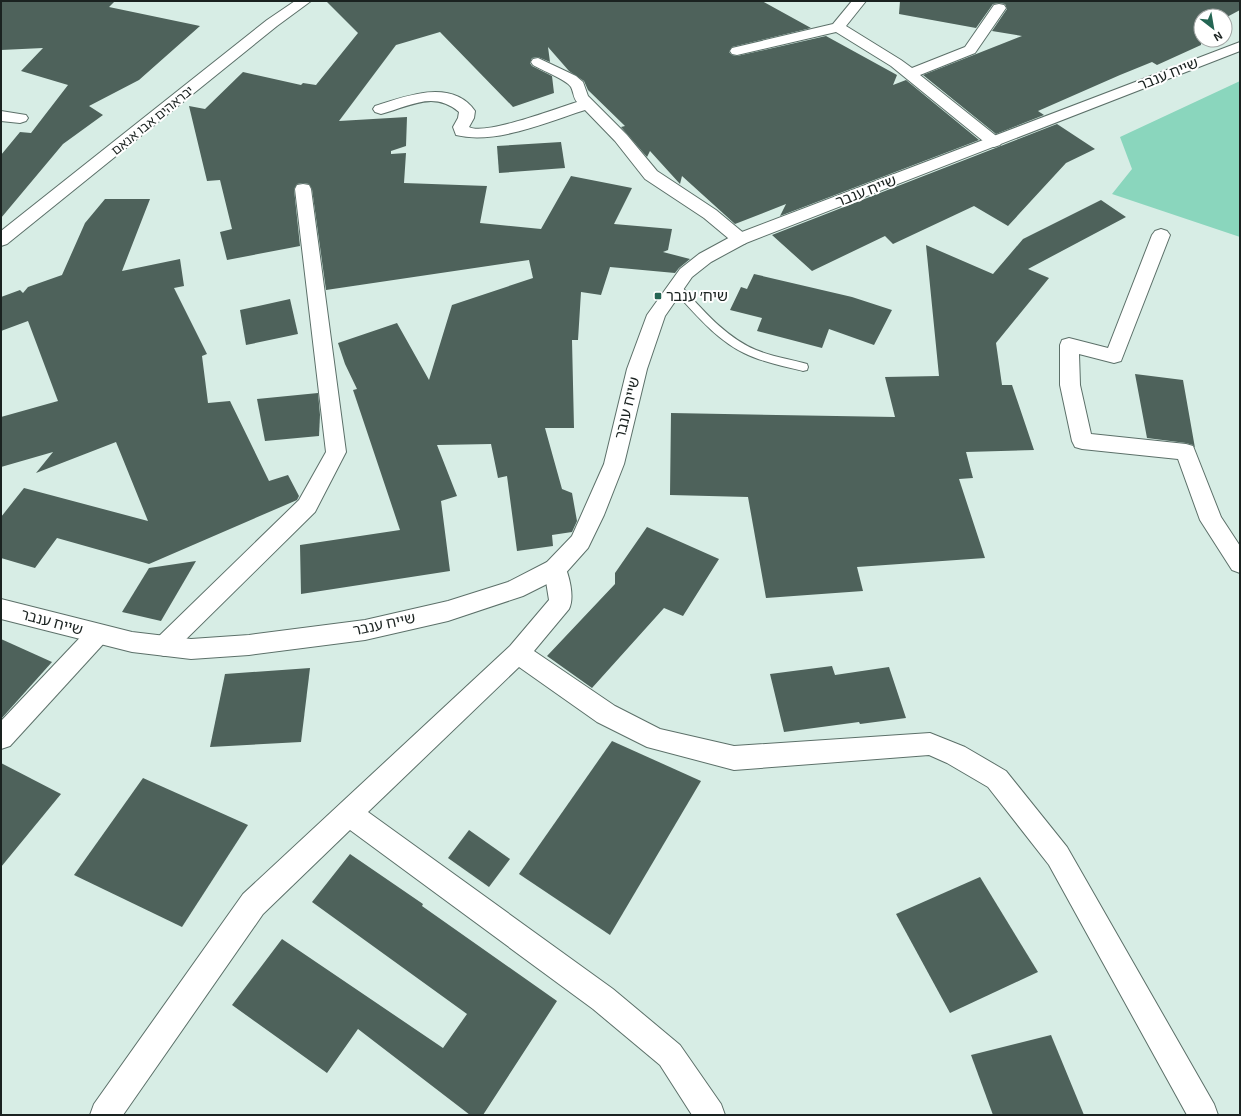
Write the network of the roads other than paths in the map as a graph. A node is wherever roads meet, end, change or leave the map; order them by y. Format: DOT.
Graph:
graph roads {
  1 [pos="304,1"];
  2 [pos="859,1"];
  3 [pos="999,8"];
  4 [pos="838,27"];
  5 [pos="1240,46"];
  6 [pos="738,51"];
  7 [pos="538,62"];
  8 [pos="910,74"];
  9 [pos="586,104"];
  10 [pos="381,109"];
  11 [pos="1,116"];
  12 [pos="20,118"];
  13 [pos="994,142"];
  14 [pos="303,189"];
  15 [pos="1161,235"];
  16 [pos="740,239"];
  17 [pos="1,240"];
  18 [pos="676,287"];
  19 [pos="803,367"];
  20 [pos="1240,564"];
  21 [pos="555,569"];
  22 [pos="1,608"];
  23 [pos="98,634"];
  24 [pos="164,646"];
  25 [pos="518,653"];
  26 [pos="1,738"];
  27 [pos="348,813"];
  28 [pos="104,1115"];
  29 [pos="710,1115"];
  30 [pos="1203,1115"];
  1 -- 17 [label="street, יבראהים אבו אנאם"];
  2 -- 4 [label="street"];
  3 -- 8 [label="street"];
  4 -- 6 [label="street"];
  4 -- 8 [label="street"];
  5 -- 13 [label="street, שייח ענבר"];
  7 -- 9 [label="street"];
  8 -- 13 [label="street"];
  9 -- 10 [label="street"];
  9 -- 16 [label="street"];
  11 -- 12 [label="street"];
  13 -- 16 [label="street, שייח ענבר"];
  14 -- 24 [label="street"];
  15 -- 20 [label="street"];
  16 -- 18 [label="street, שייח ענבר"];
  18 -- 19 [label="lane"];
  18 -- 21 [label="street, שייח ענבר"];
  21 -- 24 [label="street, שייח ענבר"];
  21 -- 25 [label="street"];
  22 -- 23 [label="street, שייח ענבר"];
  23 -- 24 [label="street, שייח ענבר"];
  23 -- 26 [label="street"];
  25 -- 27 [label="street"];
  25 -- 30 [label="street"];
  27 -- 28 [label="street"];
  27 -- 29 [label="street"];
}
